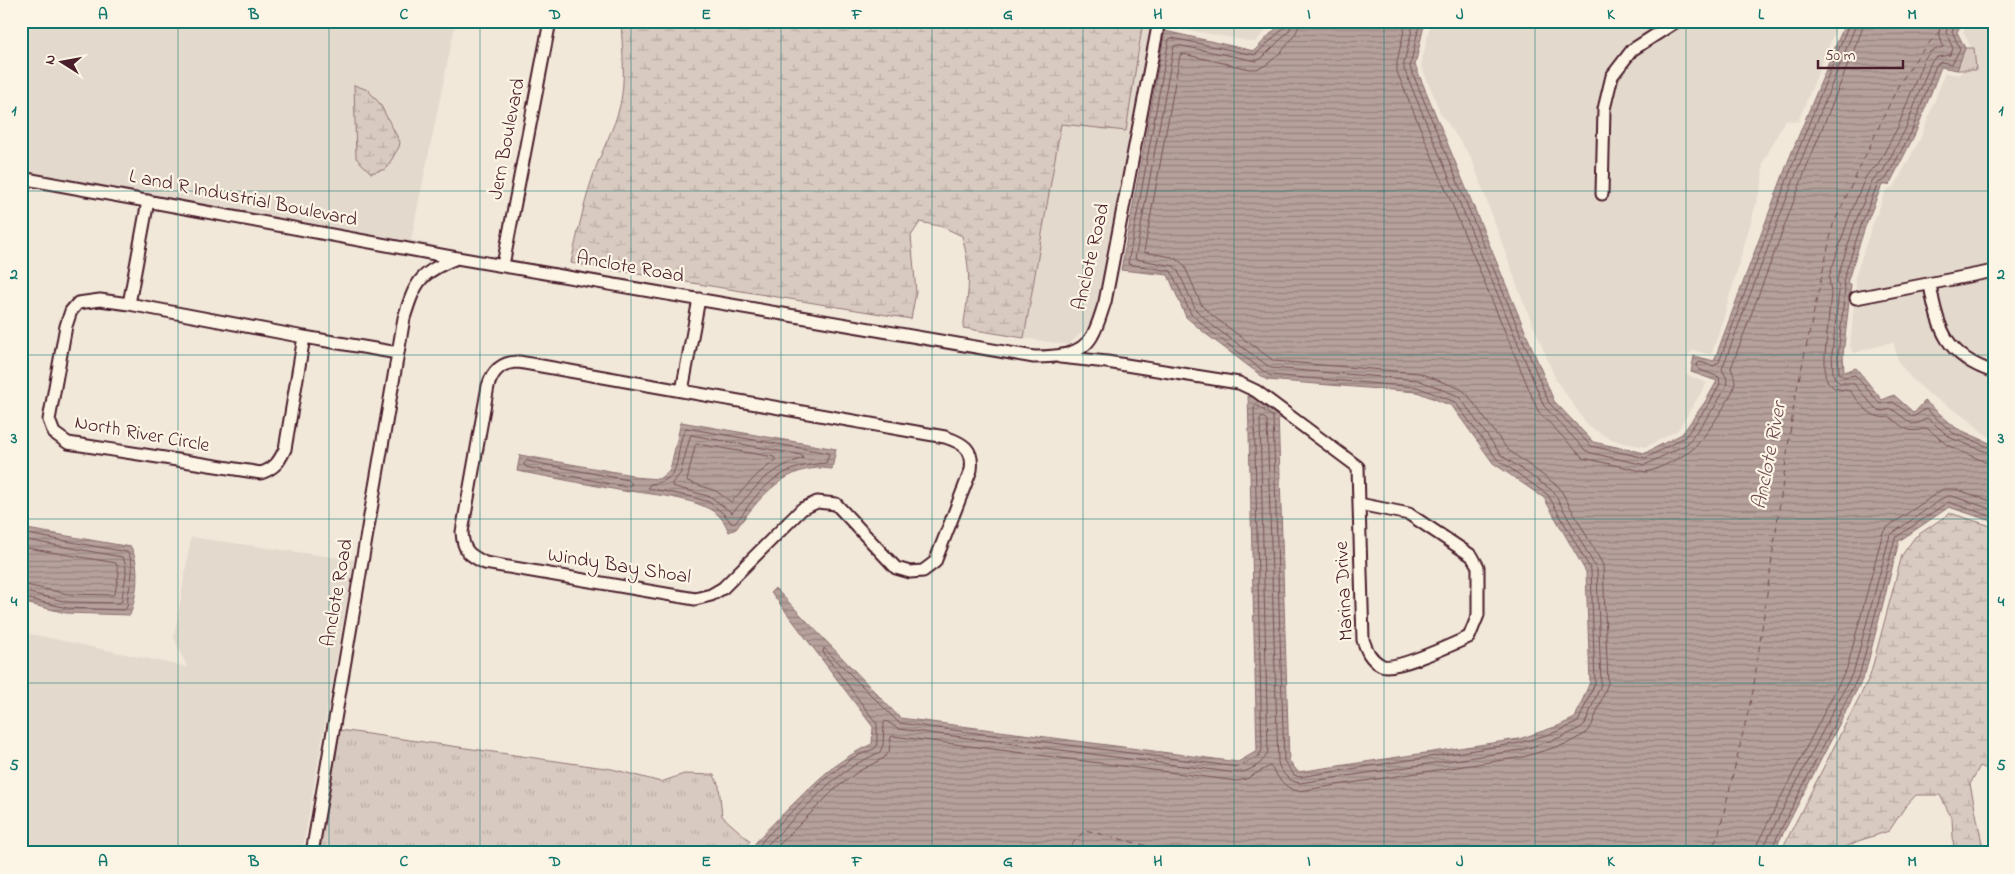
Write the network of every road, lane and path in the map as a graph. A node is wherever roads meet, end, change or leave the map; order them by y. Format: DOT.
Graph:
graph roads {
  1 [pos="550,21"];
  2 [pos="1159,21"];
  3 [pos="1677,21"];
  4 [pos="21,178"];
  5 [pos="1602,194"];
  6 [pos="148,200"];
  7 [pos="457,258"];
  8 [pos="502,265"];
  9 [pos="1994,271"];
  10 [pos="1930,284"];
  11 [pos="1856,298"];
  12 [pos="699,299"];
  13 [pos="129,304"];
  14 [pos="304,337"];
  15 [pos="398,353"];
  16 [pos="1058,357"];
  17 [pos="1994,372"];
  18 [pos="682,391"];
  19 [pos="1359,504"];
  20 [pos="312,853"];
  1 -- 8 [label="street, Jern Boulevard"];
  2 -- 16 [label="street, Anclote Road"];
  3 -- 5 [label="street"];
  4 -- 6 [label="street, L and R Industrial Boulevard"];
  6 -- 7 [label="street, L and R Industrial Boulevard"];
  6 -- 13 [label="street"];
  7 -- 8 [label="street, Anclote Road"];
  7 -- 15 [label="street, Anclote Road"];
  8 -- 12 [label="street, Anclote Road"];
  9 -- 10 [label="street"];
  10 -- 11 [label="street"];
  10 -- 17 [label="street"];
  12 -- 16 [label="street, Anclote Road"];
  12 -- 18 [label="street"];
  13 -- 14 [label="street, North River Circle"];
  13 -- 14 [label="street, North River Circle"];
  14 -- 15 [label="street, North River Circle"];
  15 -- 20 [label="street, Anclote Road"];
  16 -- 19 [label="street, Marina Drive"];
  18 -- 18 [label="street, Windy Bay Shoal"];
  19 -- 19 [label="street, Marina Drive"];
}
